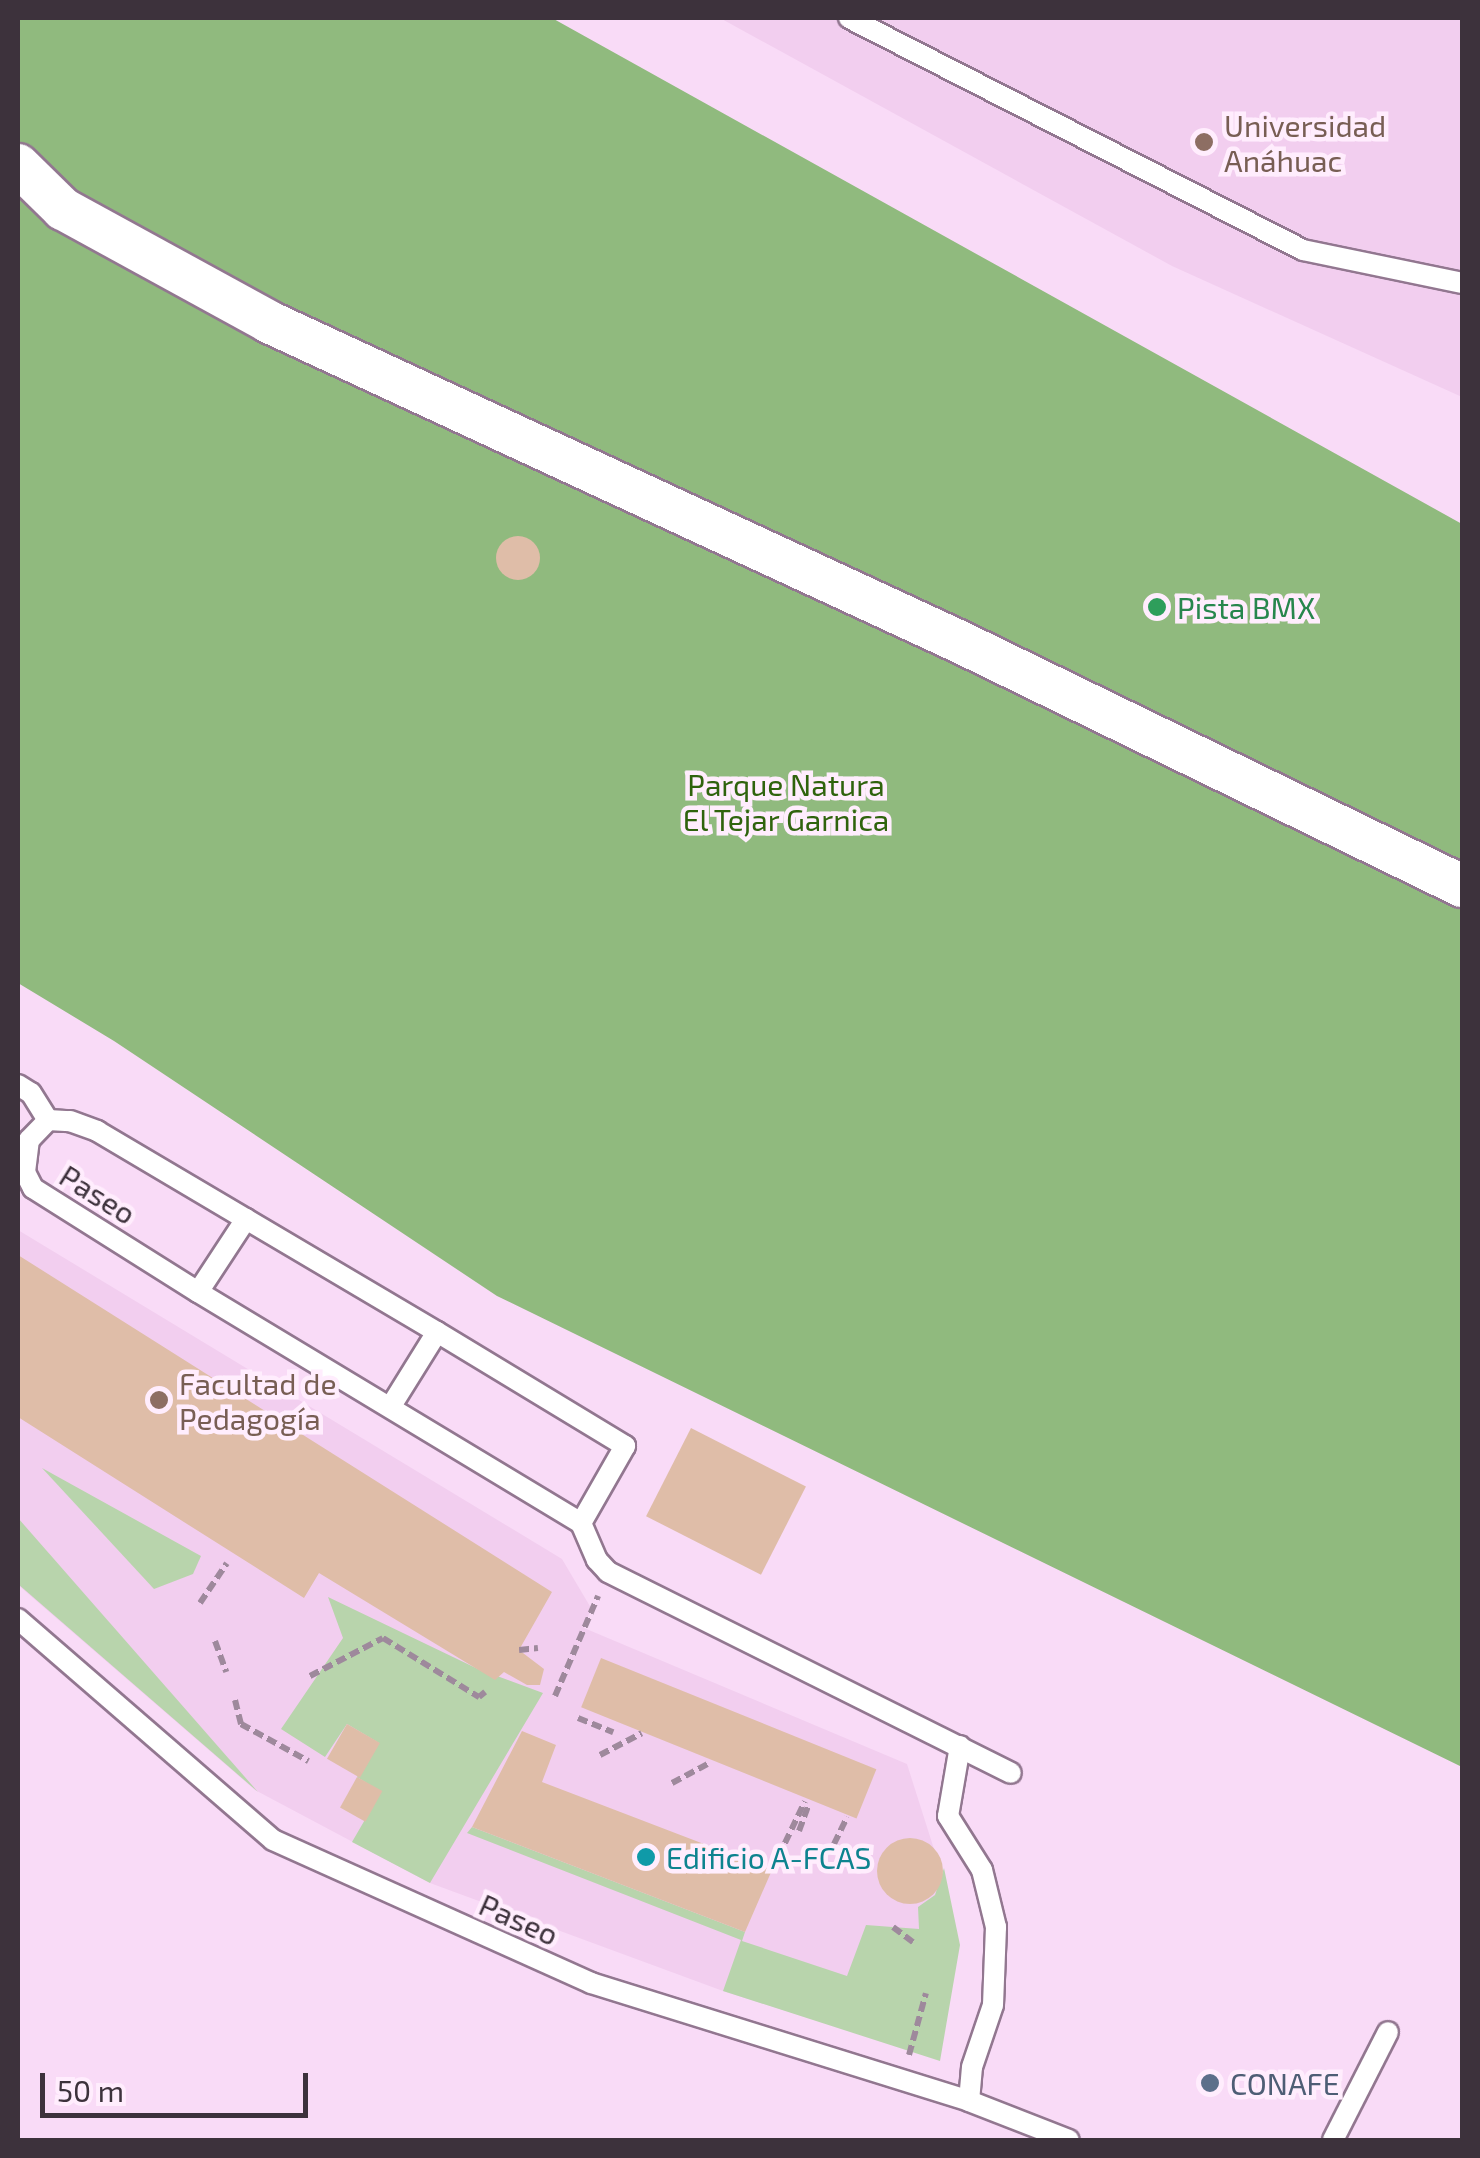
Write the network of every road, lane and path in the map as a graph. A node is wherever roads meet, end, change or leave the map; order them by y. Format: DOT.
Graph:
graph roads {
  1 [pos="849,18"];
  2 [pos="18,165"];
  3 [pos="1462,283"];
  4 [pos="1462,886"];
  5 [pos="18,1084"];
  6 [pos="48,1120"];
  7 [pos="246,1219"];
  8 [pos="198,1292"];
  9 [pos="437,1332"];
  10 [pos="391,1406"];
  11 [pos="582,1523"];
  12 [pos="228,1563"];
  13 [pos="608,1572"];
  14 [pos="200,1603"];
  15 [pos="18,1620"];
  16 [pos="215,1641"];
  17 [pos="538,1648"];
  18 [pos="519,1650"];
  19 [pos="226,1672"];
  20 [pos="310,1676"];
  21 [pos="486,1692"];
  22 [pos="555,1696"];
  23 [pos="234,1700"];
  24 [pos="578,1718"];
  25 [pos="613,1732"];
  26 [pos="642,1733"];
  27 [pos="960,1746"];
  28 [pos="600,1755"];
  29 [pos="308,1761"];
  30 [pos="707,1764"];
  31 [pos="1011,1773"];
  32 [pos="672,1782"];
  33 [pos="847,1817"];
  34 [pos="799,1831"];
  35 [pos="834,1844"];
  36 [pos="772,1870"];
  37 [pos="893,1927"];
  38 [pos="913,1942"];
  39 [pos="926,1993"];
  40 [pos="1388,2032"];
  41 [pos="902,2081"];
  42 [pos="969,2100"];
  43 [pos="1069,2140"];
  44 [pos="1332,2140"];
  1 -- 3 [label="lane"];
  2 -- 4 [label="street"];
  5 -- 6 [label="lane, Paseo"];
  6 -- 7 [label="lane, Paseo"];
  6 -- 8 [label="lane, Paseo"];
  7 -- 8 [label="lane"];
  7 -- 9 [label="lane, Paseo"];
  8 -- 10 [label="lane"];
  9 -- 10 [label="lane"];
  9 -- 11 [label="lane, Paseo"];
  10 -- 11 [label="lane"];
  11 -- 13 [label="lane"];
  12 -- 14 [label="path"];
  13 -- 22 [label="path"];
  13 -- 27 [label="lane"];
  15 -- 41 [label="lane, Paseo"];
  16 -- 19 [label="path"];
  17 -- 18 [label="path"];
  20 -- 21 [label="path"];
  23 -- 29 [label="path"];
  24 -- 25 [label="path"];
  26 -- 28 [label="path"];
  27 -- 31 [label="lane"];
  27 -- 42 [label="lane"];
  30 -- 32 [label="path"];
  33 -- 35 [label="path"];
  34 -- 36 [label="path"];
  37 -- 38 [label="path"];
  39 -- 41 [label="path"];
  40 -- 44 [label="lane"];
  41 -- 42 [label="lane, Paseo"];
  42 -- 43 [label="lane, Paseo"];
}
